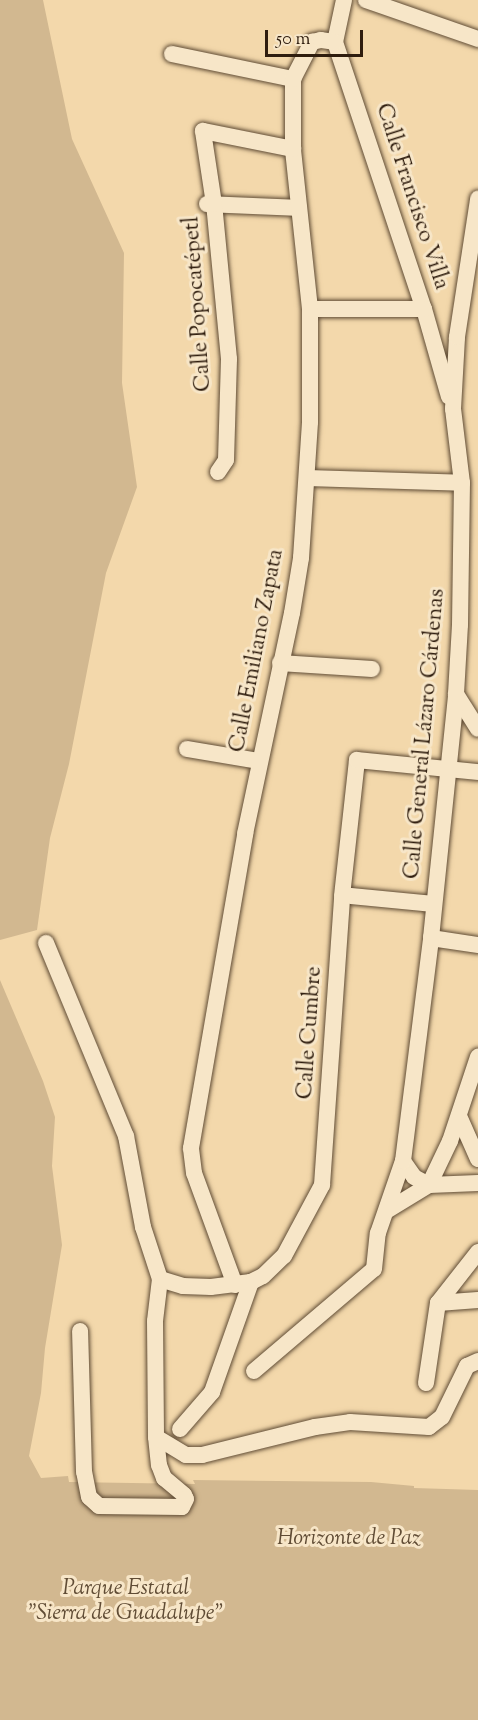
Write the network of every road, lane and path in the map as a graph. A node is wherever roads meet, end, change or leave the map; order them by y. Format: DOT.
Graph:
graph roads {
  1 [pos="344,0"];
  2 [pos="366,0"];
  3 [pos="478,39"];
  4 [pos="335,42"];
  5 [pos="172,54"];
  6 [pos="293,79"];
  7 [pos="293,149"];
  8 [pos="478,199"];
  9 [pos="210,204"];
  10 [pos="300,208"];
  11 [pos="310,309"];
  12 [pos="424,309"];
  13 [pos="453,409"];
  14 [pos="218,471"];
  15 [pos="307,478"];
  16 [pos="462,483"];
  17 [pos="280,663"];
  18 [pos="372,669"];
  19 [pos="456,694"];
  20 [pos="478,729"];
  21 [pos="187,749"];
  22 [pos="259,761"];
  23 [pos="448,771"];
  24 [pos="478,772"];
  25 [pos="351,896"];
  26 [pos="434,904"];
  27 [pos="431,938"];
  28 [pos="46,943"];
  29 [pos="478,945"];
  30 [pos="478,1057"];
  31 [pos="459,1116"];
  32 [pos="478,1159"];
  33 [pos="403,1161"];
  34 [pos="478,1183"];
  35 [pos="429,1185"];
  36 [pos="388,1210"];
  37 [pos="478,1252"];
  38 [pos="160,1279"];
  39 [pos="243,1283"];
  40 [pos="478,1300"];
  41 [pos="438,1303"];
  42 [pos="80,1331"];
  43 [pos="478,1361"];
  44 [pos="254,1371"];
  45 [pos="426,1383"];
  46 [pos="180,1429"];
  47 [pos="156,1437"];
  1 -- 4 [label="street"];
  2 -- 3 [label="street"];
  4 -- 6 [label="street, Calle Emiliano Zapata"];
  4 -- 12 [label="street, Calle Francisco Villa"];
  5 -- 6 [label="street"];
  6 -- 7 [label="street, Calle Emiliano Zapata"];
  7 -- 9 [label="street, Calle Popocatépetl"];
  7 -- 10 [label="street, Calle Emiliano Zapata"];
  8 -- 13 [label="street, Calle General Lázaro Cárdenas"];
  9 -- 10 [label="street"];
  9 -- 14 [label="street, Calle Popocatépetl"];
  10 -- 11 [label="street, Calle Emiliano Zapata"];
  11 -- 12 [label="street"];
  11 -- 15 [label="street, Calle Emiliano Zapata"];
  12 -- 13 [label="street, Calle Francisco Villa"];
  13 -- 16 [label="street, Calle General Lázaro Cárdenas"];
  15 -- 16 [label="street"];
  15 -- 17 [label="street, Calle Emiliano Zapata"];
  16 -- 19 [label="street, Calle General Lázaro Cárdenas"];
  17 -- 18 [label="street"];
  17 -- 22 [label="street, Calle Emiliano Zapata"];
  19 -- 20 [label="street"];
  19 -- 23 [label="street, Calle General Lázaro Cárdenas"];
  21 -- 22 [label="street"];
  22 -- 39 [label="street, Calle Emiliano Zapata"];
  23 -- 24 [label="street"];
  23 -- 26 [label="street, Calle General Lázaro Cárdenas"];
  23 -- 39 [label="street, Calle Cumbre"];
  25 -- 26 [label="street"];
  26 -- 27 [label="street, Calle General Lázaro Cárdenas"];
  27 -- 29 [label="street"];
  27 -- 33 [label="street, Calle General Lázaro Cárdenas"];
  28 -- 38 [label="street"];
  30 -- 31 [label="street"];
  31 -- 32 [label="street"];
  31 -- 35 [label="street"];
  33 -- 35 [label="street"];
  33 -- 36 [label="street, Calle General Lázaro Cárdenas"];
  34 -- 35 [label="street"];
  35 -- 36 [label="street"];
  36 -- 44 [label="street, Calle General Lázaro Cárdenas"];
  37 -- 41 [label="street"];
  38 -- 39 [label="street"];
  38 -- 47 [label="street"];
  39 -- 46 [label="street"];
  40 -- 41 [label="street"];
  41 -- 45 [label="street"];
  42 -- 47 [label="street"];
  43 -- 47 [label="street"];
}
